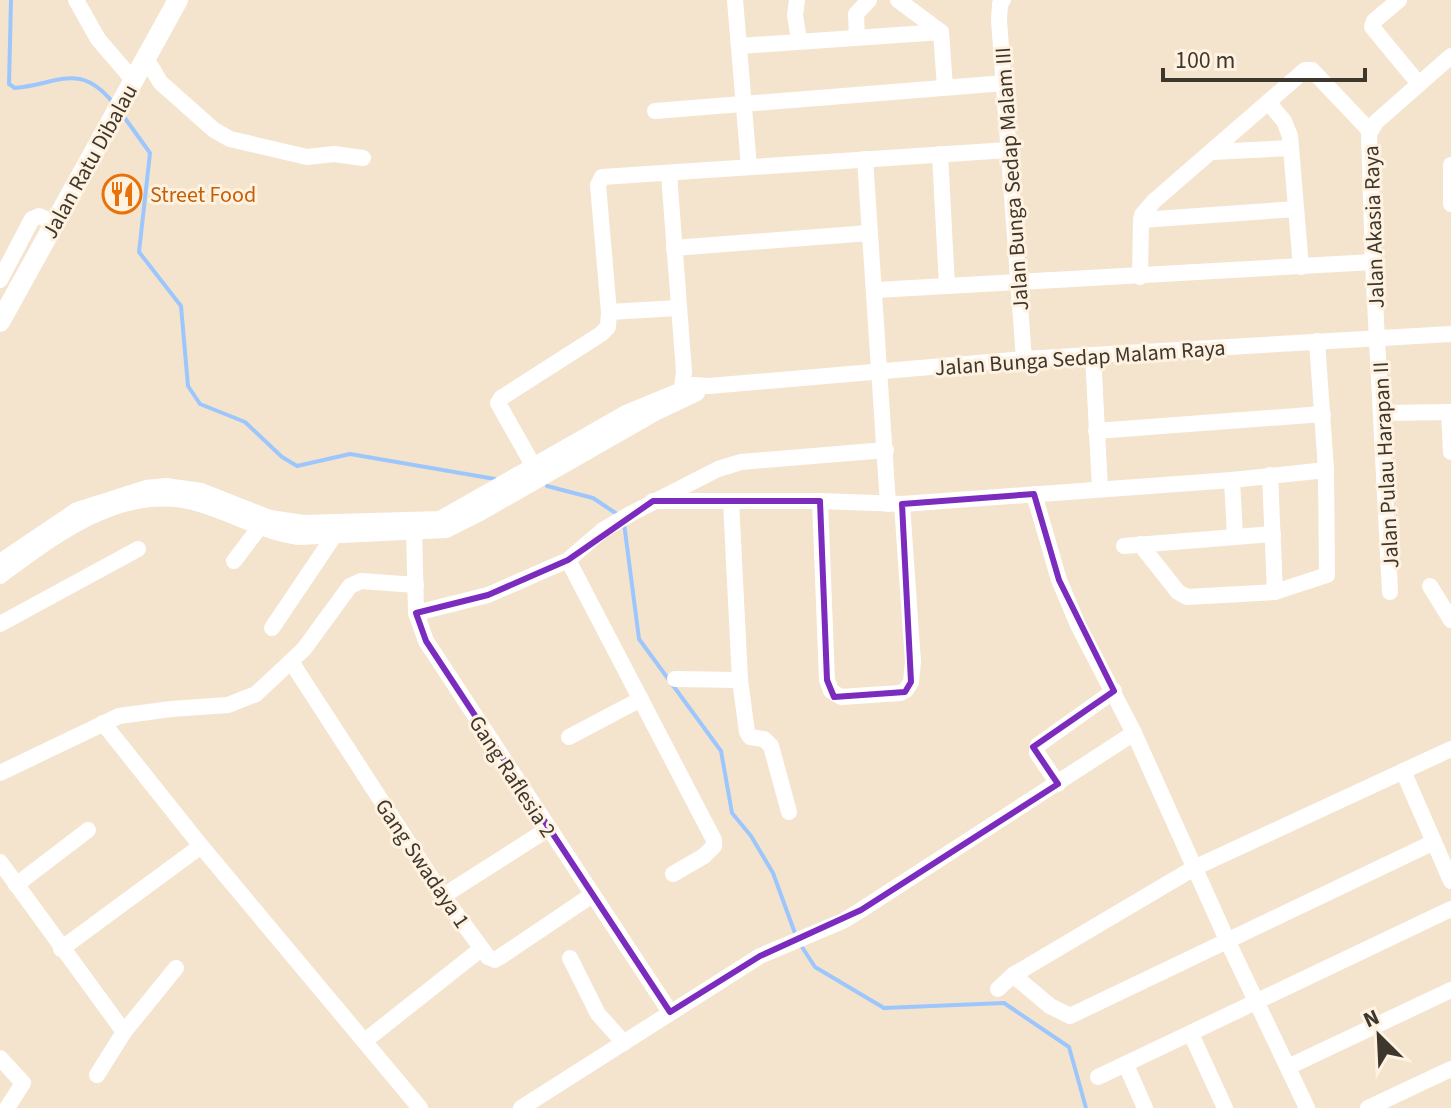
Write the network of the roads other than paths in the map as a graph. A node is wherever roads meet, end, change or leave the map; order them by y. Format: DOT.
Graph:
graph roads {
  1 [pos="76,0"];
  2 [pos="178,0"];
  3 [pos="735,0"];
  4 [pos="797,0"];
  5 [pos="869,0"];
  6 [pos="898,0"];
  7 [pos="1399,0"];
  8 [pos="1000,1"];
  9 [pos="941,32"];
  10 [pos="857,37"];
  11 [pos="799,40"];
  12 [pos="739,46"];
  13 [pos="1451,56"];
  14 [pos="146,58"];
  15 [pos="134,81"];
  16 [pos="1005,83"];
  17 [pos="1419,84"];
  18 [pos="945,87"];
  19 [pos="743,103"];
  20 [pos="1269,103"];
  21 [pos="655,111"];
  22 [pos="1370,131"];
  23 [pos="1291,148"];
  24 [pos="1008,150"];
  25 [pos="1212,152"];
  26 [pos="940,154"];
  27 [pos="363,158"];
  28 [pos="865,159"];
  29 [pos="1451,165"];
  30 [pos="749,167"];
  31 [pos="669,174"];
  32 [pos="1451,204"];
  33 [pos="1296,209"];
  34 [pos="1141,220"];
  35 [pos="55,223"];
  36 [pos="869,233"];
  37 [pos="674,248"];
  38 [pos="1373,262"];
  39 [pos="1301,267"];
  40 [pos="1140,277"];
  41 [pos="0,280"];
  42 [pos="1019,283"];
  43 [pos="947,286"];
  44 [pos="876,290"];
  45 [pos="678,308"];
  46 [pos="609,312"];
  47 [pos="0,322"];
  48 [pos="1451,334"];
  49 [pos="1378,337"];
  50 [pos="1317,341"];
  51 [pos="1093,355"];
  52 [pos="1024,359"];
  53 [pos="881,371"];
  54 [pos="691,388"];
  55 [pos="1450,412"];
  56 [pos="1382,413"];
  57 [pos="1323,414"];
  58 [pos="1096,431"];
  59 [pos="886,450"];
  60 [pos="1451,452"];
  61 [pos="1326,470"];
  62 [pos="534,472"];
  63 [pos="1270,475"];
  64 [pos="1232,480"];
  65 [pos="1100,489"];
  66 [pos="1034,494"];
  67 [pos="653,501"];
  68 [pos="731,501"];
  69 [pos="820,501"];
  70 [pos="895,504"];
  71 [pos="414,527"];
  72 [pos="259,528"];
  73 [pos="1273,534"];
  74 [pos="334,536"];
  75 [pos="1235,537"];
  76 [pos="138,549"];
  77 [pos="568,560"];
  78 [pos="234,561"];
  79 [pos="0,562"];
  80 [pos="0,576"];
  81 [pos="416,585"];
  82 [pos="1430,586"];
  83 [pos="1275,592"];
  84 [pos="1390,592"];
  85 [pos="416,613"];
  86 [pos="1451,620"];
  87 [pos="0,624"];
  88 [pos="272,628"];
  89 [pos="292,663"];
  90 [pos="675,679"];
  91 [pos="740,680"];
  92 [pos="1114,691"];
  93 [pos="641,699"];
  94 [pos="103,723"];
  95 [pos="1134,733"];
  96 [pos="569,737"];
  97 [pos="1451,749"];
  98 [pos="1403,771"];
  99 [pos="0,773"];
  100 [pos="1058,784"];
  101 [pos="789,812"];
  102 [pos="548,829"];
  103 [pos="88,830"];
  104 [pos="1434,842"];
  105 [pos="201,846"];
  106 [pos="0,862"];
  107 [pos="1194,868"];
  108 [pos="673,874"];
  109 [pos="1451,881"];
  110 [pos="16,885"];
  111 [pos="592,895"];
  112 [pos="443,896"];
  113 [pos="1451,909"];
  114 [pos="1227,940"];
  115 [pos="61,949"];
  116 [pos="481,949"];
  117 [pos="570,958"];
  118 [pos="176,968"];
  119 [pos="1013,975"];
  120 [pos="998,989"];
  121 [pos="1451,990"];
  122 [pos="1257,1002"];
  123 [pos="670,1012"];
  124 [pos="124,1032"];
  125 [pos="1191,1034"];
  126 [pos="366,1040"];
  127 [pos="624,1043"];
  128 [pos="0,1058"];
  129 [pos="1126,1065"];
  130 [pos="1288,1067"];
  131 [pos="1451,1069"];
  132 [pos="97,1075"];
  133 [pos="1098,1077"];
  134 [pos="1386,1104"];
  135 [pos="7,1108"];
  136 [pos="420,1108"];
  137 [pos="521,1108"];
  138 [pos="1145,1108"];
  139 [pos="1225,1108"];
  140 [pos="1307,1108"];
  141 [pos="1368,1108"];
  1 -- 15 [label="street"];
  2 -- 14 [label="main road, Jalan Ratu Dibalau"];
  3 -- 12 [label="street"];
  4 -- 11 [label="street"];
  5 -- 10 [label="street"];
  6 -- 9 [label="street"];
  7 -- 17 [label="street"];
  8 -- 16 [label="street, Jalan Bunga Sedap Malam III"];
  9 -- 10 [label="street"];
  9 -- 18 [label="street"];
  10 -- 11 [label="street"];
  11 -- 12 [label="street"];
  12 -- 19 [label="street"];
  13 -- 17 [label="street, Jalan Akasia Raya"];
  14 -- 15 [label="main road, Jalan Ratu Dibalau"];
  14 -- 27 [label="street"];
  15 -- 35 [label="main road, Jalan Ratu Dibalau"];
  16 -- 18 [label="street"];
  16 -- 24 [label="street, Jalan Bunga Sedap Malam III"];
  17 -- 22 [label="street, Jalan Akasia Raya"];
  18 -- 19 [label="street"];
  19 -- 21 [label="street"];
  19 -- 30 [label="street"];
  20 -- 22 [label="street"];
  20 -- 23 [label="street"];
  20 -- 25 [label="street"];
  22 -- 38 [label="street, Jalan Akasia Raya"];
  23 -- 25 [label="street"];
  23 -- 33 [label="street"];
  24 -- 26 [label="street"];
  24 -- 42 [label="street, Jalan Bunga Sedap Malam III"];
  25 -- 34 [label="street"];
  26 -- 28 [label="street"];
  26 -- 43 [label="street"];
  28 -- 30 [label="street"];
  28 -- 36 [label="street"];
  29 -- 32 [label="street"];
  30 -- 31 [label="street"];
  31 -- 37 [label="street"];
  31 -- 46 [label="street"];
  33 -- 34 [label="street"];
  33 -- 39 [label="street"];
  34 -- 40 [label="street"];
  35 -- 41 [label="street"];
  35 -- 47 [label="main road, Jalan Ratu Dibalau"];
  36 -- 37 [label="street"];
  36 -- 44 [label="street"];
  37 -- 45 [label="street"];
  38 -- 39 [label="street"];
  38 -- 49 [label="street, Jalan Akasia Raya"];
  39 -- 40 [label="street"];
  40 -- 42 [label="street"];
  42 -- 43 [label="street"];
  42 -- 52 [label="street, Jalan Bunga Sedap Malam III"];
  43 -- 44 [label="street"];
  44 -- 53 [label="street"];
  45 -- 46 [label="street"];
  45 -- 54 [label="street"];
  46 -- 62 [label="street"];
  48 -- 49 [label="street, Jalan Bunga Sedap Malam Raya"];
  49 -- 50 [label="street, Jalan Bunga Sedap Malam Raya"];
  49 -- 56 [label="street, Jalan Pulau Harapan II"];
  50 -- 51 [label="street, Jalan Bunga Sedap Malam Raya"];
  50 -- 57 [label="street"];
  51 -- 52 [label="street, Jalan Bunga Sedap Malam Raya"];
  51 -- 58 [label="street"];
  52 -- 53 [label="street, Jalan Bunga Sedap Malam Raya"];
  53 -- 54 [label="street, Jalan Bunga Sedap Malam Raya"];
  53 -- 59 [label="street"];
  54 -- 62 [label="street, Jalan Bunga Sedap Malam Raya"];
  55 -- 56 [label="street"];
  55 -- 60 [label="street"];
  56 -- 84 [label="street, Jalan Pulau Harapan II"];
  57 -- 58 [label="street"];
  57 -- 61 [label="street"];
  58 -- 65 [label="street"];
  59 -- 67 [label="street"];
  59 -- 70 [label="street"];
  61 -- 63 [label="street"];
  61 -- 83 [label="street"];
  62 -- 71 [label="street, Jalan Bunga Sedap Malam Raya"];
  62 -- 71 [label="street, Jalan Bunga Sedap Malam Raya"];
  63 -- 64 [label="street"];
  63 -- 73 [label="street"];
  64 -- 65 [label="street"];
  64 -- 75 [label="street"];
  65 -- 66 [label="street"];
  66 -- 70 [label="street"];
  66 -- 92 [label="street"];
  67 -- 68 [label="street"];
  67 -- 77 [label="street"];
  68 -- 69 [label="street"];
  68 -- 91 [label="street"];
  69 -- 70 [label="street"];
  69 -- 70 [label="street"];
  71 -- 74 [label="street, Jalan Bunga Sedap Malam Raya"];
  71 -- 79 [label="street, Jalan Bunga Sedap Malam Raya"];
  71 -- 81 [label="street, Gang Raflesia 2"];
  72 -- 74 [label="street, Jalan Bunga Sedap Malam Raya"];
  72 -- 78 [label="street"];
  72 -- 80 [label="street, Jalan Bunga Sedap Malam Raya"];
  73 -- 75 [label="street"];
  73 -- 83 [label="street"];
  74 -- 88 [label="street"];
  75 -- 83 [label="street"];
  76 -- 87 [label="street"];
  77 -- 85 [label="street"];
  77 -- 93 [label="street"];
  81 -- 85 [label="street, Gang Raflesia 2"];
  81 -- 89 [label="street"];
  82 -- 86 [label="street"];
  85 -- 102 [label="street, Gang Raflesia 2"];
  89 -- 94 [label="street"];
  89 -- 112 [label="street, Gang Swadaya 1"];
  90 -- 91 [label="street"];
  91 -- 101 [label="street"];
  92 -- 95 [label="street"];
  92 -- 100 [label="street"];
  93 -- 96 [label="street"];
  93 -- 108 [label="street"];
  94 -- 99 [label="street"];
  94 -- 105 [label="street"];
  95 -- 100 [label="street"];
  95 -- 107 [label="street"];
  97 -- 98 [label="street"];
  98 -- 104 [label="street"];
  98 -- 107 [label="street"];
  100 -- 123 [label="street"];
  102 -- 111 [label="street, Gang Raflesia 2"];
  102 -- 112 [label="street"];
  103 -- 110 [label="street"];
  104 -- 109 [label="street"];
  104 -- 114 [label="street"];
  105 -- 115 [label="street"];
  105 -- 126 [label="street"];
  106 -- 110 [label="street"];
  107 -- 114 [label="street"];
  107 -- 119 [label="street"];
  110 -- 115 [label="street"];
  111 -- 116 [label="street, Gang Swadaya 1"];
  111 -- 123 [label="street, Gang Raflesia 2"];
  112 -- 116 [label="street, Gang Swadaya 1"];
  113 -- 122 [label="street"];
  114 -- 119 [label="street"];
  114 -- 122 [label="street"];
  115 -- 124 [label="street"];
  116 -- 126 [label="street"];
  117 -- 127 [label="street"];
  118 -- 124 [label="street"];
  119 -- 120 [label="street"];
  121 -- 130 [label="street"];
  122 -- 125 [label="street"];
  122 -- 130 [label="street"];
  123 -- 127 [label="street"];
  124 -- 132 [label="street"];
  125 -- 129 [label="street"];
  125 -- 139 [label="street"];
  126 -- 136 [label="street"];
  127 -- 137 [label="street"];
  128 -- 135 [label="street"];
  129 -- 133 [label="street"];
  129 -- 138 [label="street"];
  130 -- 140 [label="street"];
  131 -- 134 [label="street"];
  134 -- 141 [label="street"];
}
